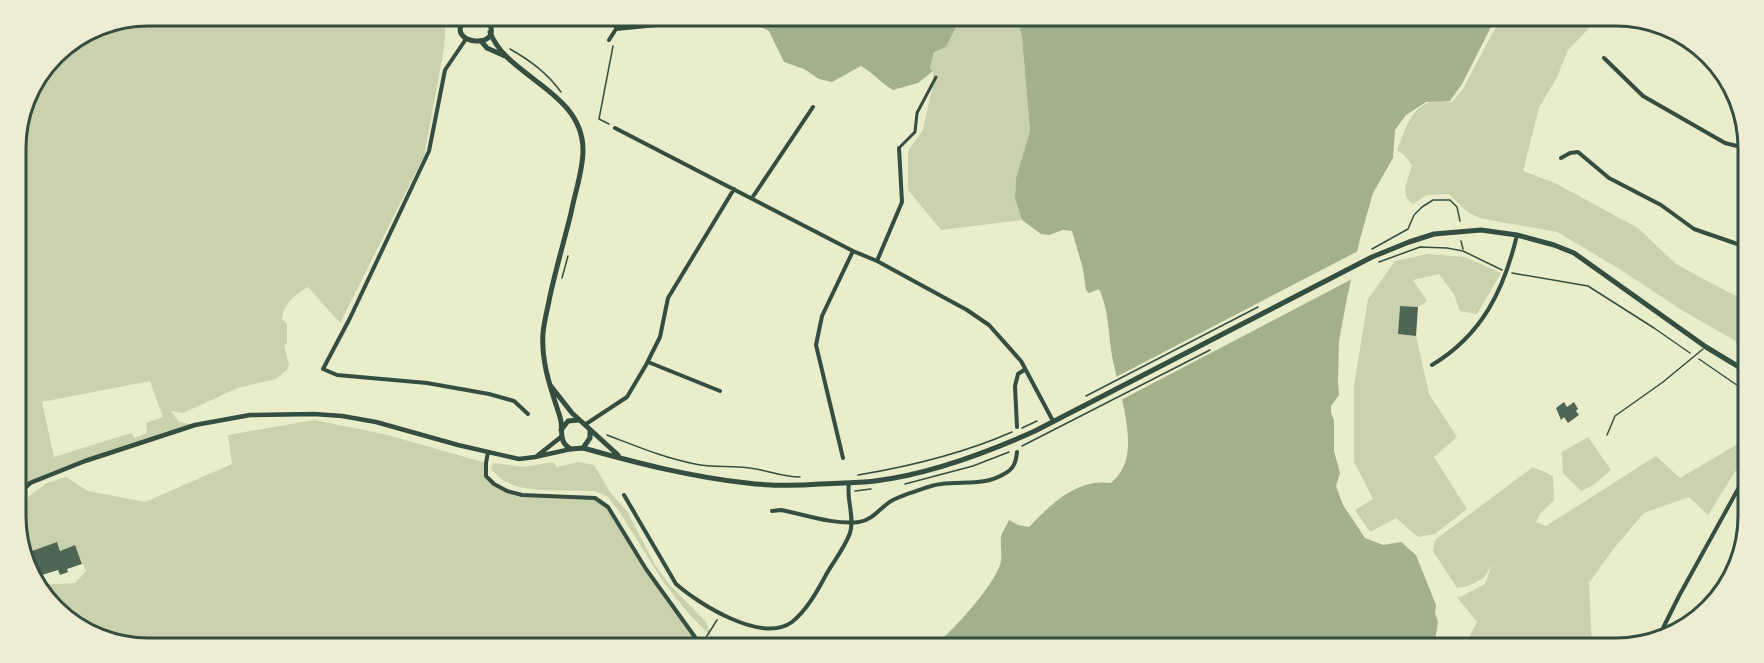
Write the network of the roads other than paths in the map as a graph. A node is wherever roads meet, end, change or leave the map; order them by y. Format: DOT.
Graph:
graph roads {
  1 [pos="462,26"];
  2 [pos="490,26"];
  3 [pos="647,26"];
  4 [pos="616,29"];
  5 [pos="490,32"];
  6 [pos="466,39"];
  7 [pos="609,40"];
  8 [pos="481,41"];
  9 [pos="507,56"];
  10 [pos="1604,58"];
  11 [pos="936,76"];
  12 [pos="813,107"];
  13 [pos="615,128"];
  14 [pos="899,148"];
  15 [pos="1738,148"];
  16 [pos="1562,158"];
  17 [pos="734,189"];
  18 [pos="752,198"];
  19 [pos="1517,235"];
  20 [pos="1738,244"];
  21 [pos="853,251"];
  22 [pos="877,261"];
  23 [pos="1706,346"];
  24 [pos="648,362"];
  25 [pos="1432,365"];
  26 [pos="1738,366"];
  27 [pos="1024,370"];
  28 [pos="548,381"];
  29 [pos="720,392"];
  30 [pos="528,414"];
  31 [pos="579,420"];
  32 [pos="1054,422"];
  33 [pos="586,424"];
  34 [pos="1017,427"];
  35 [pos="590,430"];
  36 [pos="561,433"];
  37 [pos="1607,435"];
  38 [pos="583,447"];
  39 [pos="571,449"];
  40 [pos="488,452"];
  41 [pos="1017,452"];
  42 [pos="619,456"];
  43 [pos="535,458"];
  44 [pos="843,458"];
  45 [pos="849,483"];
  46 [pos="26,487"];
  47 [pos="1738,489"];
  48 [pos="624,495"];
  49 [pos="772,511"];
  50 [pos="851,523"];
  51 [pos="1663,628"];
  52 [pos="696,638"];
  1 -- 6 [label="main road"];
  2 -- 5 [label="main road"];
  3 -- 4 [label="street"];
  4 -- 7 [label="street"];
  5 -- 8 [label="main road"];
  5 -- 9 [label="main road"];
  6 -- 8 [label="main road"];
  6 -- 30 [label="street"];
  8 -- 9 [label="main road"];
  9 -- 28 [label="main road"];
  10 -- 15 [label="street"];
  11 -- 14 [label="street"];
  12 -- 18 [label="street"];
  13 -- 17 [label="street"];
  14 -- 22 [label="street"];
  16 -- 20 [label="street"];
  17 -- 18 [label="street"];
  17 -- 24 [label="street"];
  18 -- 21 [label="street"];
  19 -- 23 [label="main road"];
  19 -- 25 [label="street"];
  19 -- 32 [label="main road"];
  21 -- 22 [label="street"];
  21 -- 44 [label="street"];
  22 -- 27 [label="street"];
  23 -- 26 [label="main road"];
  23 -- 37 [label="lane"];
  24 -- 29 [label="street"];
  24 -- 33 [label="street"];
  27 -- 32 [label="street"];
  27 -- 34 [label="street"];
  28 -- 31 [label="main road"];
  28 -- 36 [label="main road"];
  31 -- 33 [label="main road"];
  31 -- 36 [label="main road"];
  32 -- 45 [label="main road"];
  33 -- 35 [label="main road"];
  35 -- 38 [label="main road"];
  35 -- 42 [label="main road"];
  36 -- 39 [label="main road"];
  36 -- 43 [label="street"];
  38 -- 39 [label="main road"];
  38 -- 42 [label="main road"];
  39 -- 43 [label="street"];
  40 -- 43 [label="street"];
  40 -- 46 [label="street"];
  40 -- 52 [label="street"];
  41 -- 50 [label="street"];
  42 -- 45 [label="main road"];
  45 -- 50 [label="street"];
  47 -- 51 [label="street"];
  48 -- 50 [label="street"];
  49 -- 50 [label="street"];
}
